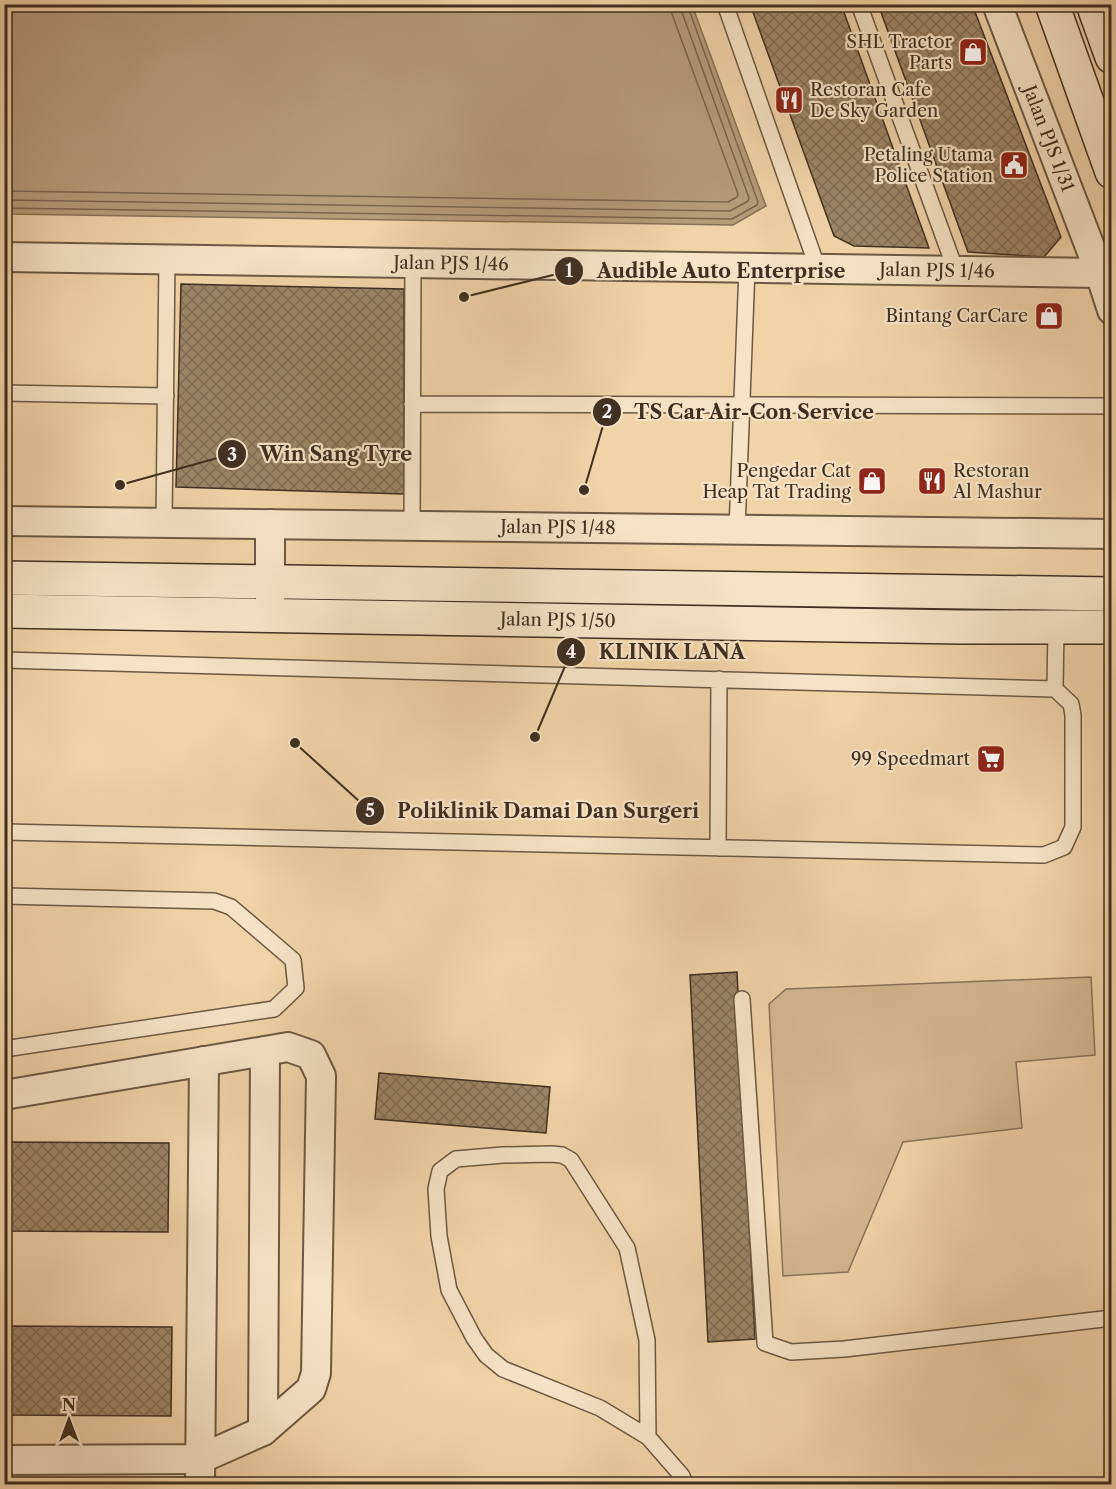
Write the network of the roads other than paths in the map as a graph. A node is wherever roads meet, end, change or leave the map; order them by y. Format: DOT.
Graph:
graph roads {
  1 [pos="725,4"];
  2 [pos="859,4"];
  3 [pos="997,4"];
  4 [pos="1052,4"];
  5 [pos="1093,4"];
  6 [pos="1112,57"];
  7 [pos="1112,172"];
  8 [pos="4,257"];
  9 [pos="167,259"];
  10 [pos="412,263"];
  11 [pos="747,268"];
  12 [pos="818,269"];
  13 [pos="956,271"];
  14 [pos="1106,271"];
  15 [pos="1112,310"];
  16 [pos="4,393"];
  17 [pos="166,396"];
  18 [pos="412,404"];
  19 [pos="741,404"];
  20 [pos="1112,406"];
  21 [pos="4,521"];
  22 [pos="164,523"];
  23 [pos="270,524"];
  24 [pos="412,526"];
  25 [pos="737,530"];
  26 [pos="1112,534"];
  27 [pos="4,578"];
  28 [pos="270,582"];
  29 [pos="1112,594"];
  30 [pos="4,611"];
  31 [pos="270,615"];
  32 [pos="1056,627"];
  33 [pos="1112,627"];
  34 [pos="4,660"];
  35 [pos="719,679"];
  36 [pos="1055,689"];
  37 [pos="4,832"];
  38 [pos="718,848"];
  39 [pos="4,896"];
  40 [pos="742,999"];
  41 [pos="4,1049"];
  42 [pos="265,1051"];
  43 [pos="204,1061"];
  44 [pos="4,1095"];
  45 [pos="1112,1318"];
  46 [pos="263,1431"];
  47 [pos="648,1437"];
  48 [pos="4,1460"];
  49 [pos="200,1472"];
  50 [pos="685,1485"];
  1 -- 12 [label="lane"];
  2 -- 13 [label="lane"];
  3 -- 14 [label="street, Jalan PJS 1/31"];
  4 -- 7 [label="street"];
  5 -- 6 [label="street"];
  8 -- 9 [label="street, Jalan PJS 1/46"];
  9 -- 10 [label="street, Jalan PJS 1/46"];
  9 -- 17 [label="lane"];
  10 -- 11 [label="street, Jalan PJS 1/46"];
  10 -- 18 [label="lane"];
  11 -- 12 [label="street, Jalan PJS 1/46"];
  11 -- 19 [label="lane"];
  12 -- 13 [label="street, Jalan PJS 1/46"];
  13 -- 14 [label="street, Jalan PJS 1/46"];
  14 -- 15 [label="street"];
  16 -- 17 [label="lane"];
  17 -- 22 [label="lane"];
  18 -- 19 [label="lane"];
  18 -- 24 [label="lane"];
  19 -- 20 [label="lane"];
  19 -- 25 [label="lane"];
  21 -- 22 [label="street, Jalan PJS 1/48"];
  22 -- 23 [label="street, Jalan PJS 1/48"];
  23 -- 24 [label="street, Jalan PJS 1/48"];
  23 -- 28 [label="street"];
  24 -- 25 [label="street, Jalan PJS 1/48"];
  25 -- 26 [label="street, Jalan PJS 1/48"];
  27 -- 28 [label="street, Jalan PJS 1/50"];
  28 -- 29 [label="street, Jalan PJS 1/50"];
  28 -- 31 [label="street"];
  30 -- 31 [label="street, Jalan PJS 1/50"];
  31 -- 32 [label="street, Jalan PJS 1/50"];
  32 -- 33 [label="street, Jalan PJS 1/50"];
  32 -- 36 [label="lane"];
  34 -- 35 [label="lane"];
  35 -- 36 [label="lane"];
  35 -- 38 [label="lane"];
  36 -- 38 [label="lane"];
  37 -- 38 [label="lane"];
  39 -- 41 [label="lane"];
  40 -- 45 [label="lane"];
  42 -- 43 [label="street"];
  42 -- 46 [label="street"];
  42 -- 46 [label="street"];
  43 -- 44 [label="street"];
  43 -- 49 [label="street"];
  46 -- 49 [label="street"];
  47 -- 47 [label="lane"];
  47 -- 50 [label="lane"];
  48 -- 49 [label="street"];
}
